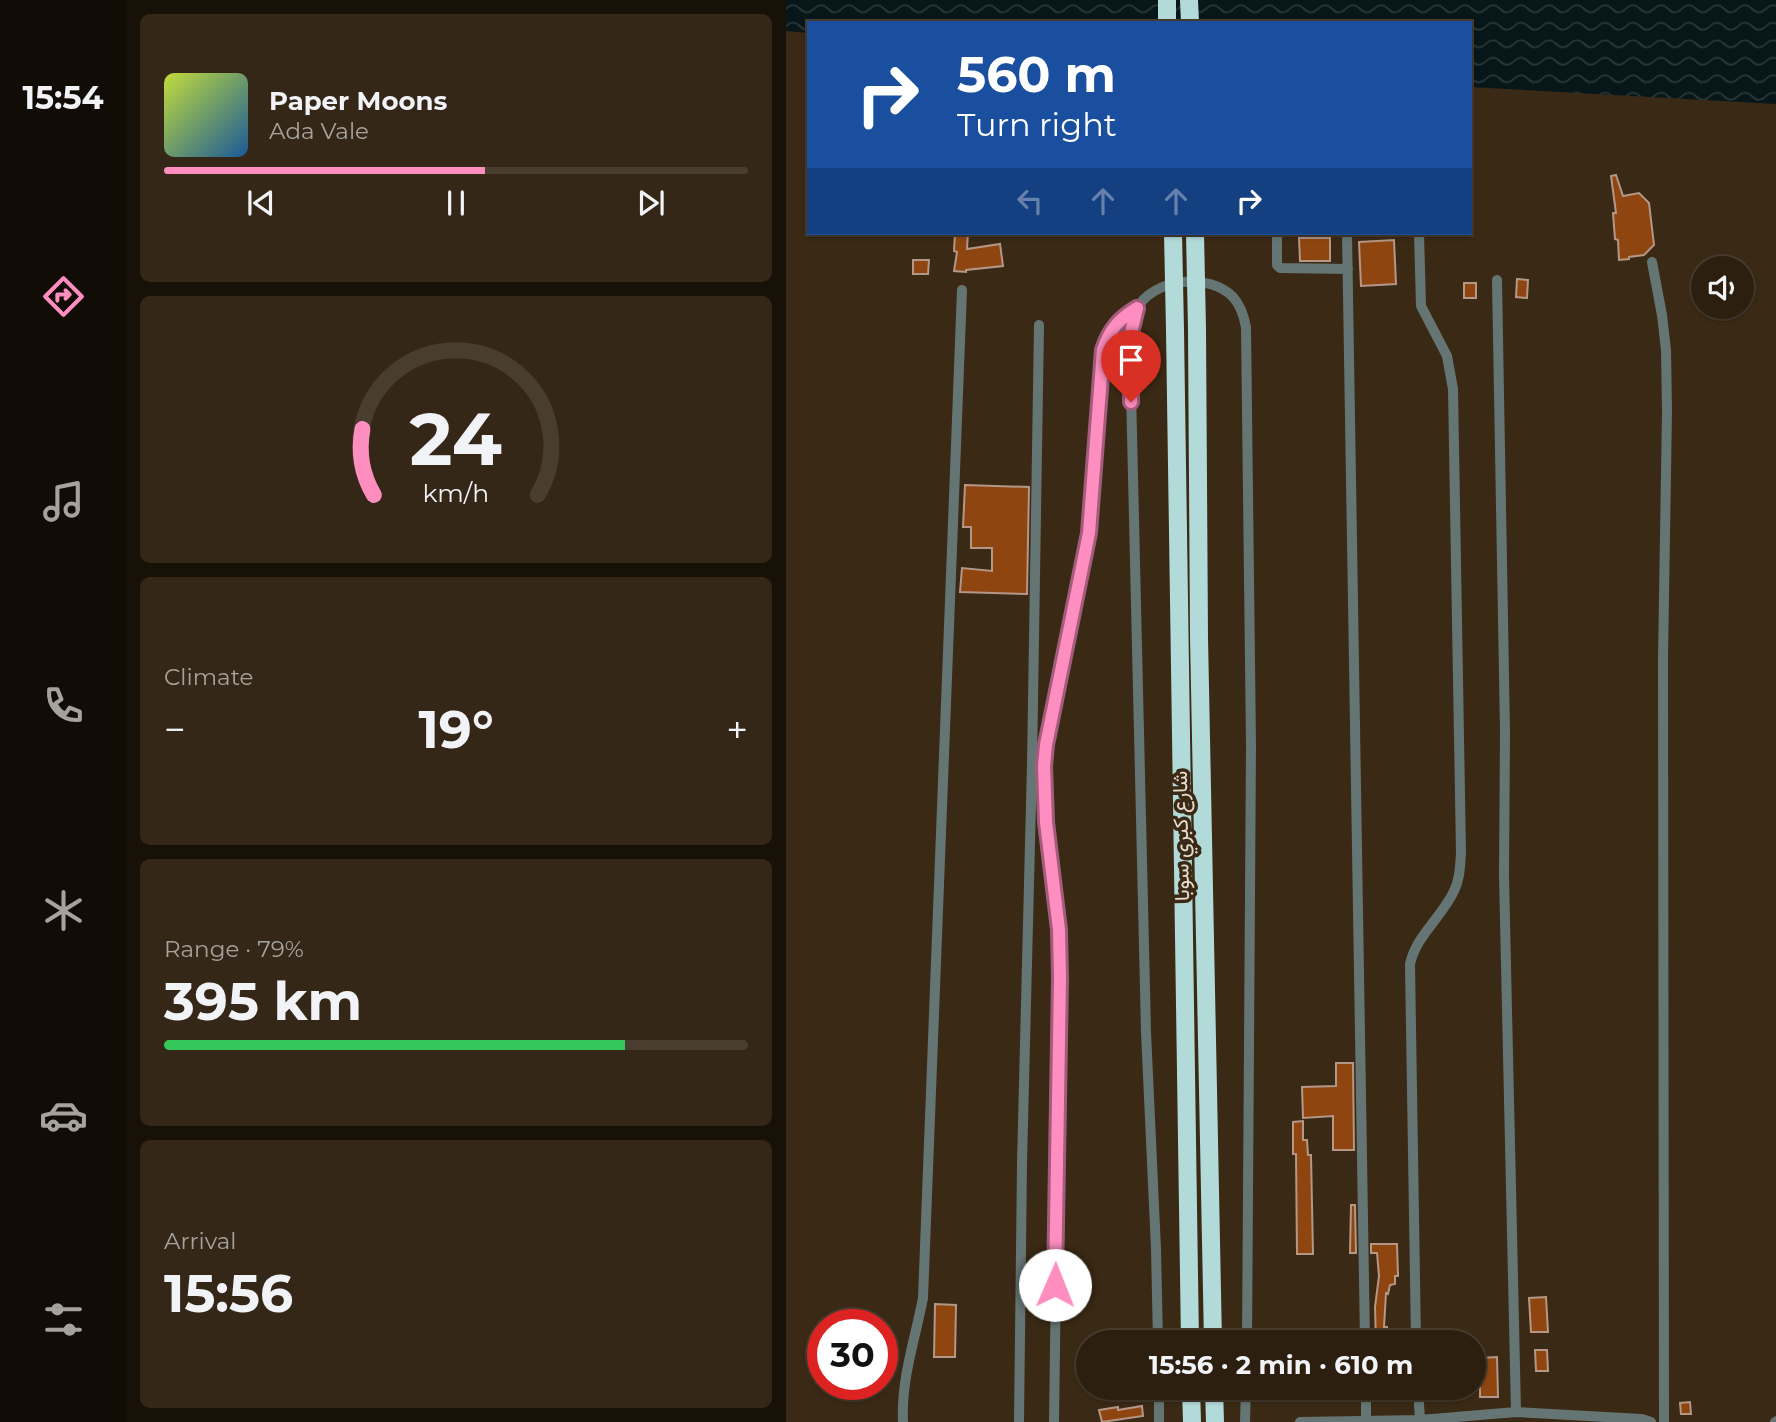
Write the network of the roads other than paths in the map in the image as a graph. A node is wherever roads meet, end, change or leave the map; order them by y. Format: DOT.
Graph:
graph roads {
  1 [pos="1167,0"];
  2 [pos="1189,0"];
  3 [pos="1167,21"];
  4 [pos="1190,21"];
  5 [pos="1173,235"];
  6 [pos="1195,235"];
  7 [pos="1277,235"];
  8 [pos="1347,235"];
  9 [pos="1419,235"];
  10 [pos="1652,262"];
  11 [pos="1348,270"];
  12 [pos="1497,281"];
  13 [pos="962,290"];
  14 [pos="1137,308"];
  15 [pos="1039,325"];
  16 [pos="1158,1330"];
  17 [pos="1190,1330"];
  18 [pos="1213,1330"];
  19 [pos="1247,1330"];
  20 [pos="1365,1330"];
  21 [pos="1416,1330"];
  22 [pos="1159,1400"];
  23 [pos="1191,1400"];
  24 [pos="1214,1400"];
  25 [pos="1246,1400"];
  26 [pos="1366,1400"];
  27 [pos="1419,1400"];
  28 [pos="1522,1416"];
  29 [pos="1366,1420"];
  30 [pos="1420,1420"];
  31 [pos="1645,1421"];
  32 [pos="903,1422"];
  33 [pos="1019,1422"];
  34 [pos="1054,1422"];
  35 [pos="1159,1422"];
  36 [pos="1192,1422"];
  37 [pos="1215,1422"];
  38 [pos="1245,1422"];
  39 [pos="1300,1422"];
  40 [pos="1664,1422"];
  1 -- 3 [label="highway"];
  2 -- 4 [label="highway"];
  5 -- 17 [label="highway, شارع كبري سوبا, bridge"];
  6 -- 18 [label="highway, شارع كبري سوبا, bridge"];
  7 -- 11 [label="street"];
  8 -- 11 [label="street"];
  9 -- 21 [label="street"];
  10 -- 40 [label="street"];
  11 -- 20 [label="street"];
  12 -- 28 [label="street"];
  13 -- 32 [label="street"];
  14 -- 16 [label="street"];
  14 -- 19 [label="street"];
  14 -- 34 [label="street"];
  15 -- 33 [label="street"];
  22 -- 35 [label="street"];
  23 -- 36 [label="highway"];
  24 -- 37 [label="highway"];
  25 -- 38 [label="street"];
  26 -- 29 [label="street"];
  27 -- 30 [label="street"];
  28 -- 30 [label="street"];
  28 -- 31 [label="street"];
  29 -- 30 [label="street"];
  29 -- 39 [label="street"];
}
